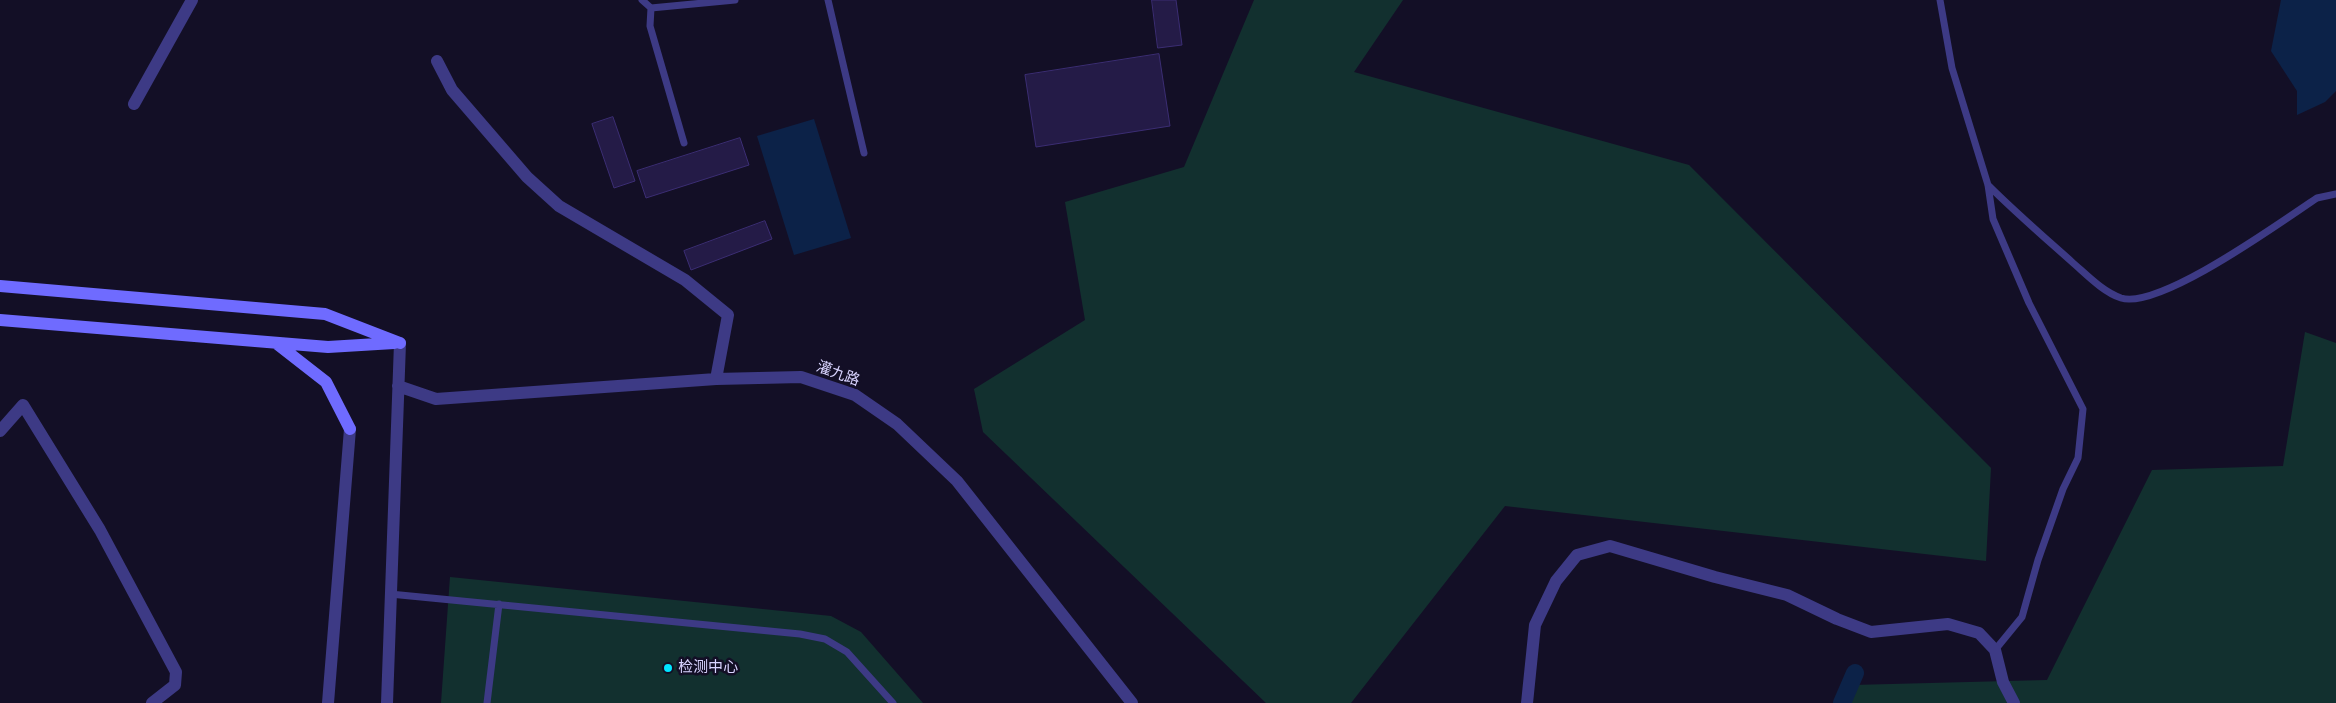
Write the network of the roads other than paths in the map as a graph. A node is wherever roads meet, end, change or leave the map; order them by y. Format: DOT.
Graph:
graph roads {
  1 [pos="192,0"];
  2 [pos="642,0"];
  3 [pos="735,0"];
  4 [pos="828,0"];
  5 [pos="1940,0"];
  6 [pos="651,8"];
  7 [pos="437,61"];
  8 [pos="134,104"];
  9 [pos="684,143"];
  10 [pos="864,153"];
  11 [pos="1988,185"];
  12 [pos="2336,194"];
  13 [pos="0,286"];
  14 [pos="0,320"];
  15 [pos="276,343"];
  16 [pos="400,343"];
  17 [pos="716,379"];
  18 [pos="398,386"];
  19 [pos="0,431"];
  20 [pos="390,594"];
  21 [pos="498,604"];
  22 [pos="1995,650"];
  23 [pos="152,703"];
  24 [pos="328,703"];
  25 [pos="387,703"];
  26 [pos="487,703"];
  27 [pos="893,703"];
  28 [pos="1132,703"];
  29 [pos="1526,703"];
  30 [pos="2014,703"];
  1 -- 8 [label="street"];
  2 -- 6 [label="lane"];
  3 -- 6 [label="lane"];
  4 -- 10 [label="lane"];
  5 -- 11 [label="lane"];
  6 -- 9 [label="lane"];
  7 -- 17 [label="street"];
  11 -- 12 [label="lane"];
  11 -- 22 [label="lane"];
  13 -- 16 [label="street"];
  14 -- 15 [label="street"];
  15 -- 16 [label="street"];
  15 -- 24 [label="street"];
  16 -- 18 [label="street"];
  17 -- 18 [label="street, 灌九路"];
  17 -- 28 [label="street, 灌九路"];
  18 -- 20 [label="street"];
  19 -- 23 [label="street"];
  20 -- 21 [label="lane"];
  20 -- 25 [label="street"];
  21 -- 26 [label="lane"];
  21 -- 27 [label="lane"];
  22 -- 29 [label="street"];
  22 -- 30 [label="street"];
}
